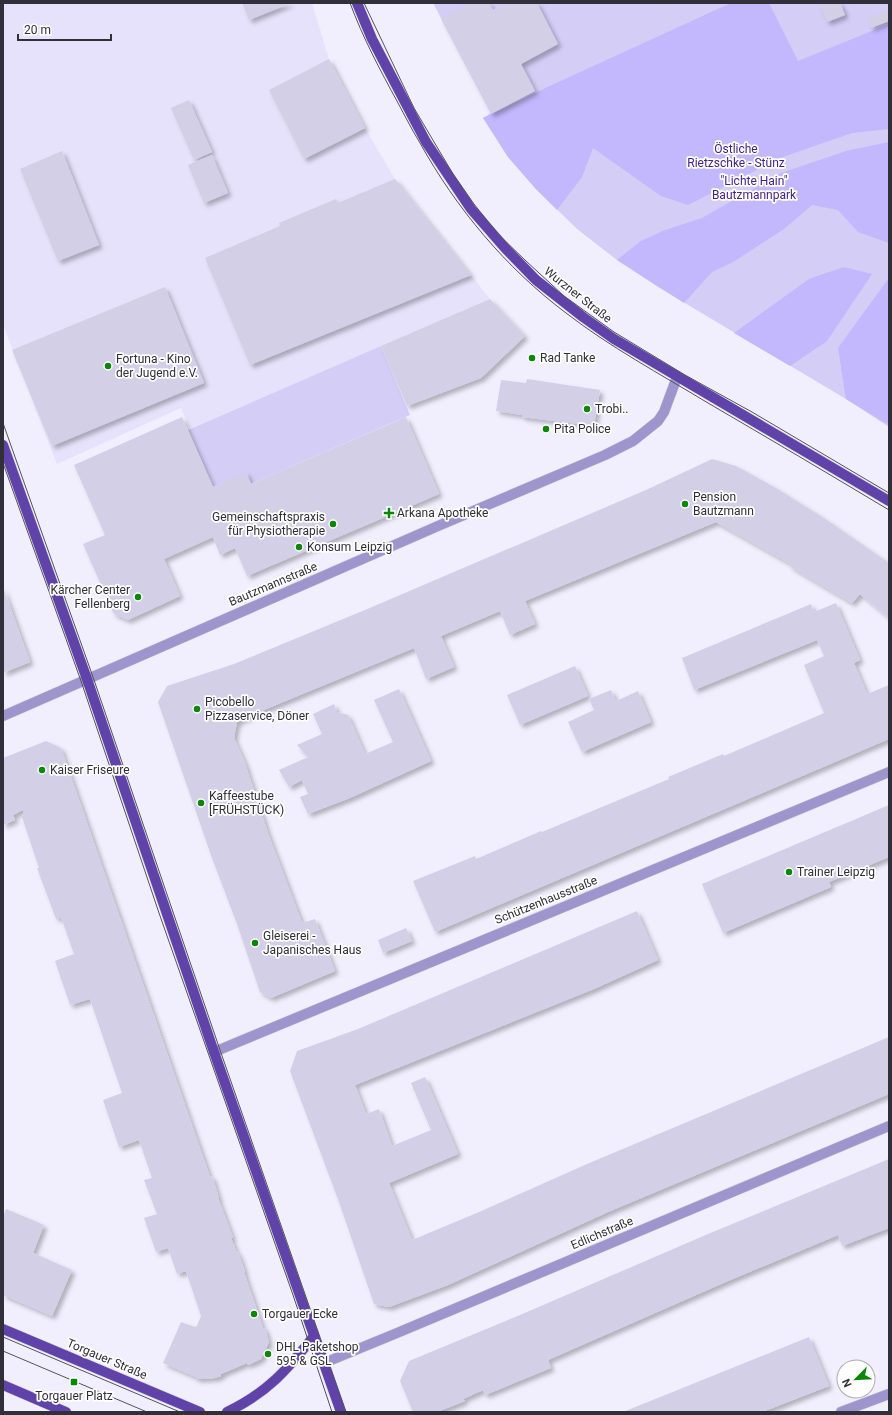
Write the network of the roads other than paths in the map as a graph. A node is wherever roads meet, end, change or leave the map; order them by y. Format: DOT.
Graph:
graph roads {
  1 [pos="357,3"];
  2 [pos="677,376"];
  3 [pos="3,445"];
  4 [pos="889,501"];
  5 [pos="87,679"];
  6 [pos="3,716"];
  7 [pos="889,772"];
  8 [pos="214,1052"];
  9 [pos="889,1126"];
  10 [pos="3,1330"];
  11 [pos="314,1336"];
  12 [pos="324,1363"];
  13 [pos="3,1385"];
  14 [pos="889,1394"];
  15 [pos="66,1412"];
  16 [pos="200,1412"];
  17 [pos="227,1412"];
  18 [pos="341,1412"];
  19 [pos="841,1412"];
  1 -- 2 [label="main road, Wurzner Straße"];
  2 -- 4 [label="main road, Wurzner Straße"];
  2 -- 5 [label="street, Bautzmannstraße"];
  3 -- 5 [label="main road"];
  5 -- 6 [label="street, Bautzmannstraße"];
  5 -- 8 [label="main road"];
  7 -- 8 [label="street, Schützenhausstraße"];
  8 -- 11 [label="main road"];
  9 -- 12 [label="street, Edlichstraße"];
  10 -- 16 [label="main road, Torgauer Straße"];
  11 -- 12 [label="main road"];
  11 -- 17 [label="main road"];
  12 -- 18 [label="main road"];
  13 -- 15 [label="main road"];
  14 -- 19 [label="street"];
}
